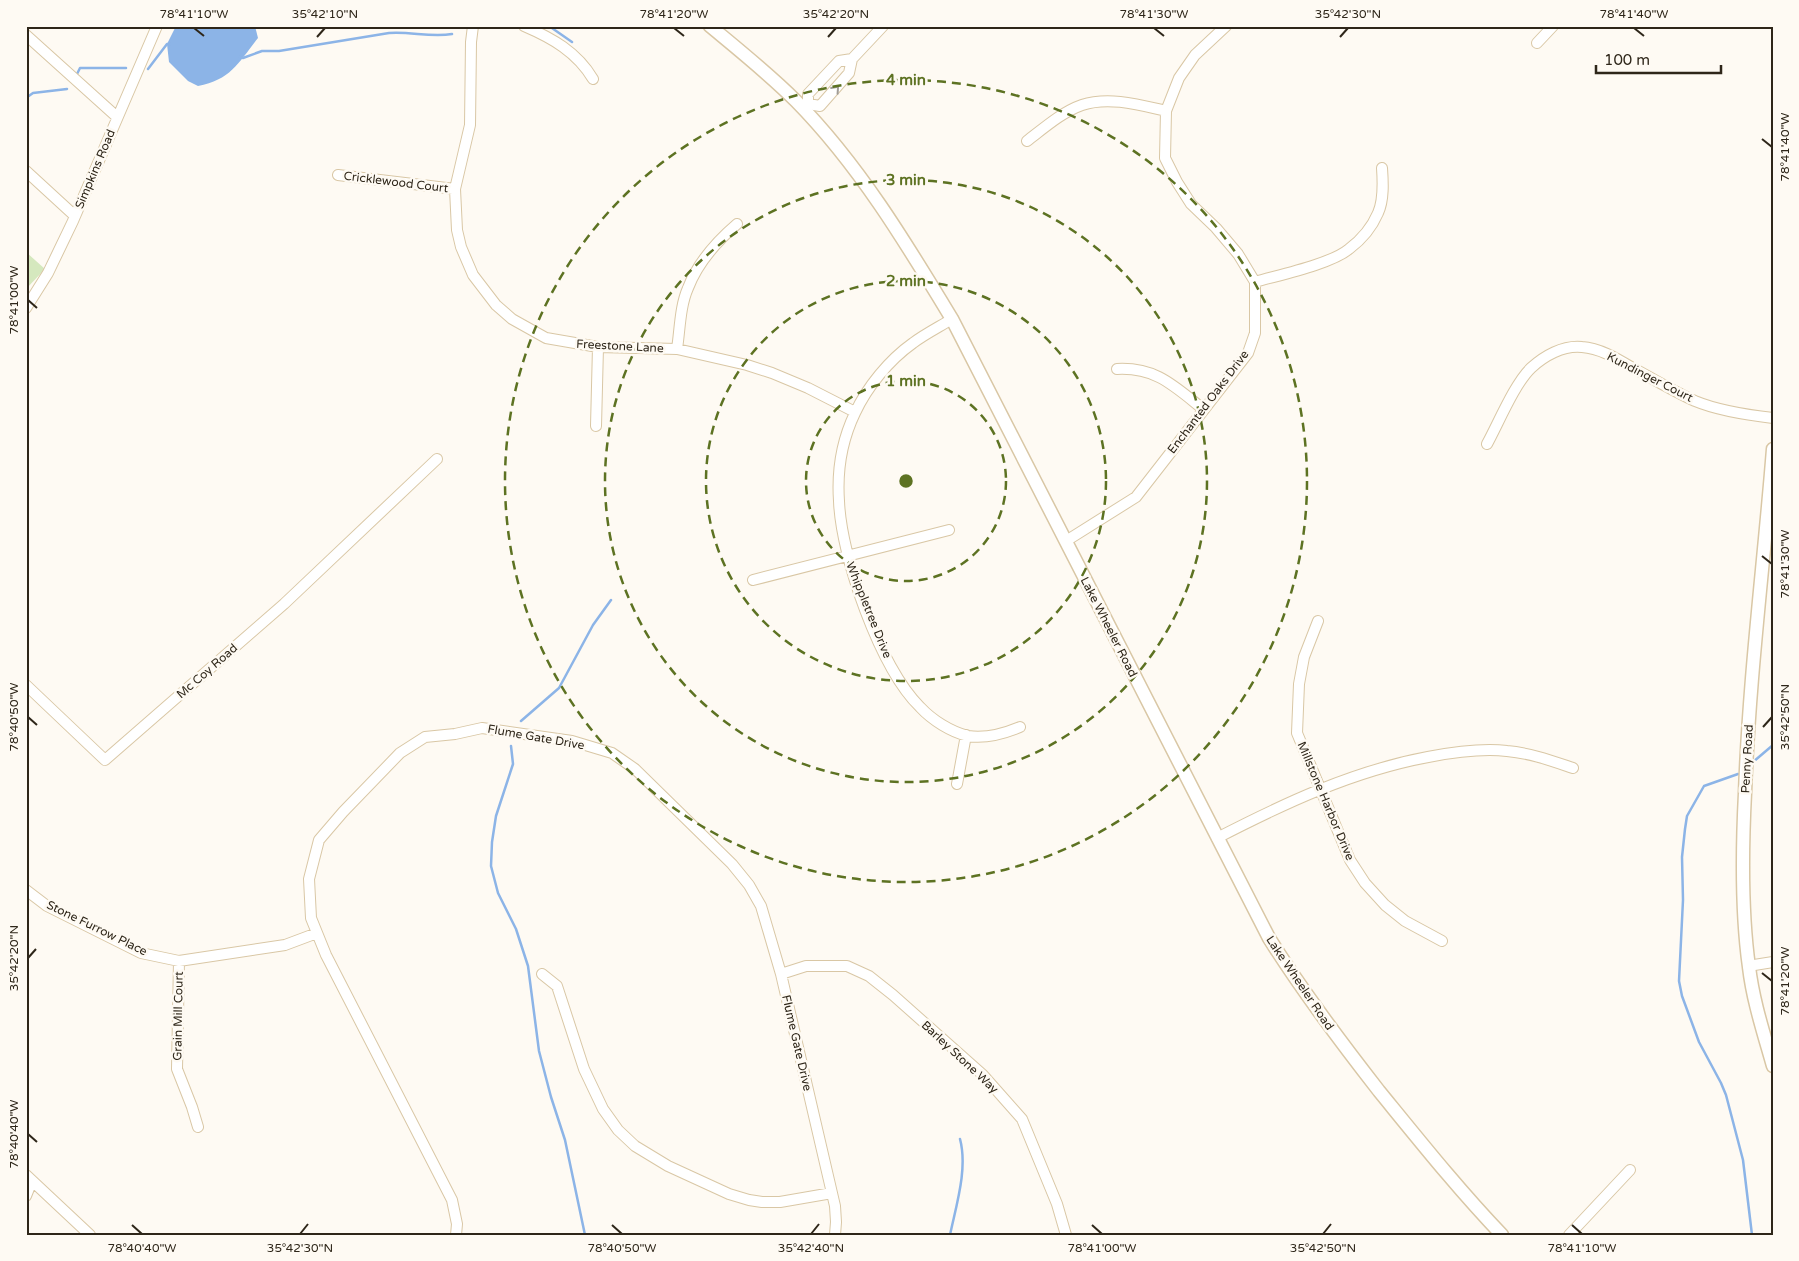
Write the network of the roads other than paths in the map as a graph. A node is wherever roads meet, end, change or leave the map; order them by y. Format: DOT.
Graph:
graph roads {
  1 [pos="157,26"];
  2 [pos="473,26"];
  3 [pos="524,26"];
  4 [pos="710,26"];
  5 [pos="883,26"];
  6 [pos="1226,26"];
  7 [pos="1553,26"];
  8 [pos="26,35"];
  9 [pos="1537,43"];
  10 [pos="852,60"];
  11 [pos="593,79"];
  12 [pos="806,106"];
  13 [pos="1166,111"];
  14 [pos="117,116"];
  15 [pos="1027,141"];
  16 [pos="1382,168"];
  17 [pos="26,171"];
  18 [pos="338,175"];
  19 [pos="455,190"];
  20 [pos="75,216"];
  21 [pos="737,224"];
  22 [pos="1255,282"];
  23 [pos="26,308"];
  24 [pos="952,320"];
  25 [pos="598,347"];
  26 [pos="677,349"];
  27 [pos="1117,369"];
  28 [pos="1203,409"];
  29 [pos="855,412"];
  30 [pos="1773,418"];
  31 [pos="596,426"];
  32 [pos="1487,444"];
  33 [pos="1773,449"];
  34 [pos="437,459"];
  35 [pos="1772,469"];
  36 [pos="948,530"];
  37 [pos="1066,541"];
  38 [pos="847,556"];
  39 [pos="753,580"];
  40 [pos="1318,620"];
  41 [pos="26,685"];
  42 [pos="1020,727"];
  43 [pos="966,735"];
  44 [pos="1573,768"];
  45 [pos="957,784"];
  46 [pos="1320,788"];
  47 [pos="1217,838"];
  48 [pos="26,890"];
  49 [pos="317,933"];
  50 [pos="1442,941"];
  51 [pos="179,961"];
  52 [pos="1773,962"];
  53 [pos="1748,966"];
  54 [pos="542,974"];
  55 [pos="781,974"];
  56 [pos="1773,1066"];
  57 [pos="198,1127"];
  58 [pos="1630,1170"];
  59 [pos="29,1178"];
  60 [pos="832,1193"];
  61 [pos="26,1196"];
  62 [pos="90,1235"];
  63 [pos="456,1235"];
  64 [pos="834,1235"];
  65 [pos="1066,1235"];
  66 [pos="1502,1235"];
  67 [pos="1569,1235"];
  1 -- 14 [label="street, Simpkins Road"];
  2 -- 19 [label="street, Freestone Lane"];
  3 -- 11 [label="street"];
  4 -- 12 [label="street, Lake Wheeler Road"];
  5 -- 10 [label="street"];
  6 -- 13 [label="street"];
  7 -- 9 [label="street"];
  8 -- 14 [label="street"];
  10 -- 12 [label="street"];
  12 -- 10 [label="street, one-way"];
  12 -- 24 [label="street, Lake Wheeler Road"];
  13 -- 15 [label="street"];
  13 -- 22 [label="street"];
  14 -- 20 [label="street, Simpkins Road"];
  16 -- 22 [label="street"];
  17 -- 20 [label="street"];
  18 -- 19 [label="street, Cricklewood Court"];
  19 -- 25 [label="street, Freestone Lane"];
  20 -- 23 [label="street, Simpkins Road"];
  21 -- 26 [label="street"];
  22 -- 28 [label="street, Enchanted Oaks Drive"];
  24 -- 29 [label="street, Whippletree Drive"];
  24 -- 37 [label="street, Lake Wheeler Road"];
  25 -- 26 [label="street, Freestone Lane"];
  25 -- 31 [label="street"];
  26 -- 29 [label="street, Freestone Lane"];
  27 -- 28 [label="street"];
  28 -- 37 [label="street, Enchanted Oaks Drive"];
  29 -- 38 [label="street, Whippletree Drive"];
  30 -- 32 [label="street, Kundinger Court"];
  33 -- 35 [label="street, Penny Road"];
  34 -- 41 [label="street, Mc Coy Road"];
  35 -- 53 [label="street, Penny Road"];
  36 -- 38 [label="street"];
  37 -- 47 [label="street, Lake Wheeler Road"];
  38 -- 39 [label="street"];
  38 -- 43 [label="street, Whippletree Drive"];
  40 -- 46 [label="street, Millstone Harbor Drive"];
  42 -- 43 [label="street, Whippletree Drive"];
  43 -- 45 [label="street"];
  44 -- 46 [label="street"];
  46 -- 47 [label="street"];
  46 -- 50 [label="street, Millstone Harbor Drive"];
  47 -- 66 [label="street, Lake Wheeler Road"];
  48 -- 51 [label="street, Stone Furrow Place"];
  49 -- 51 [label="street, Stone Furrow Place"];
  49 -- 55 [label="street, Flume Gate Drive"];
  49 -- 63 [label="street, Flume Gate Drive"];
  51 -- 57 [label="street, Grain Mill Court"];
  52 -- 53 [label="street"];
  53 -- 56 [label="street, Penny Road"];
  54 -- 60 [label="street"];
  55 -- 60 [label="street, Flume Gate Drive"];
  55 -- 65 [label="street, Barley Stone Way"];
  58 -- 67 [label="street"];
  59 -- 61 [label="street"];
  59 -- 62 [label="street"];
  60 -- 64 [label="street, Flume Gate Drive"];
}
